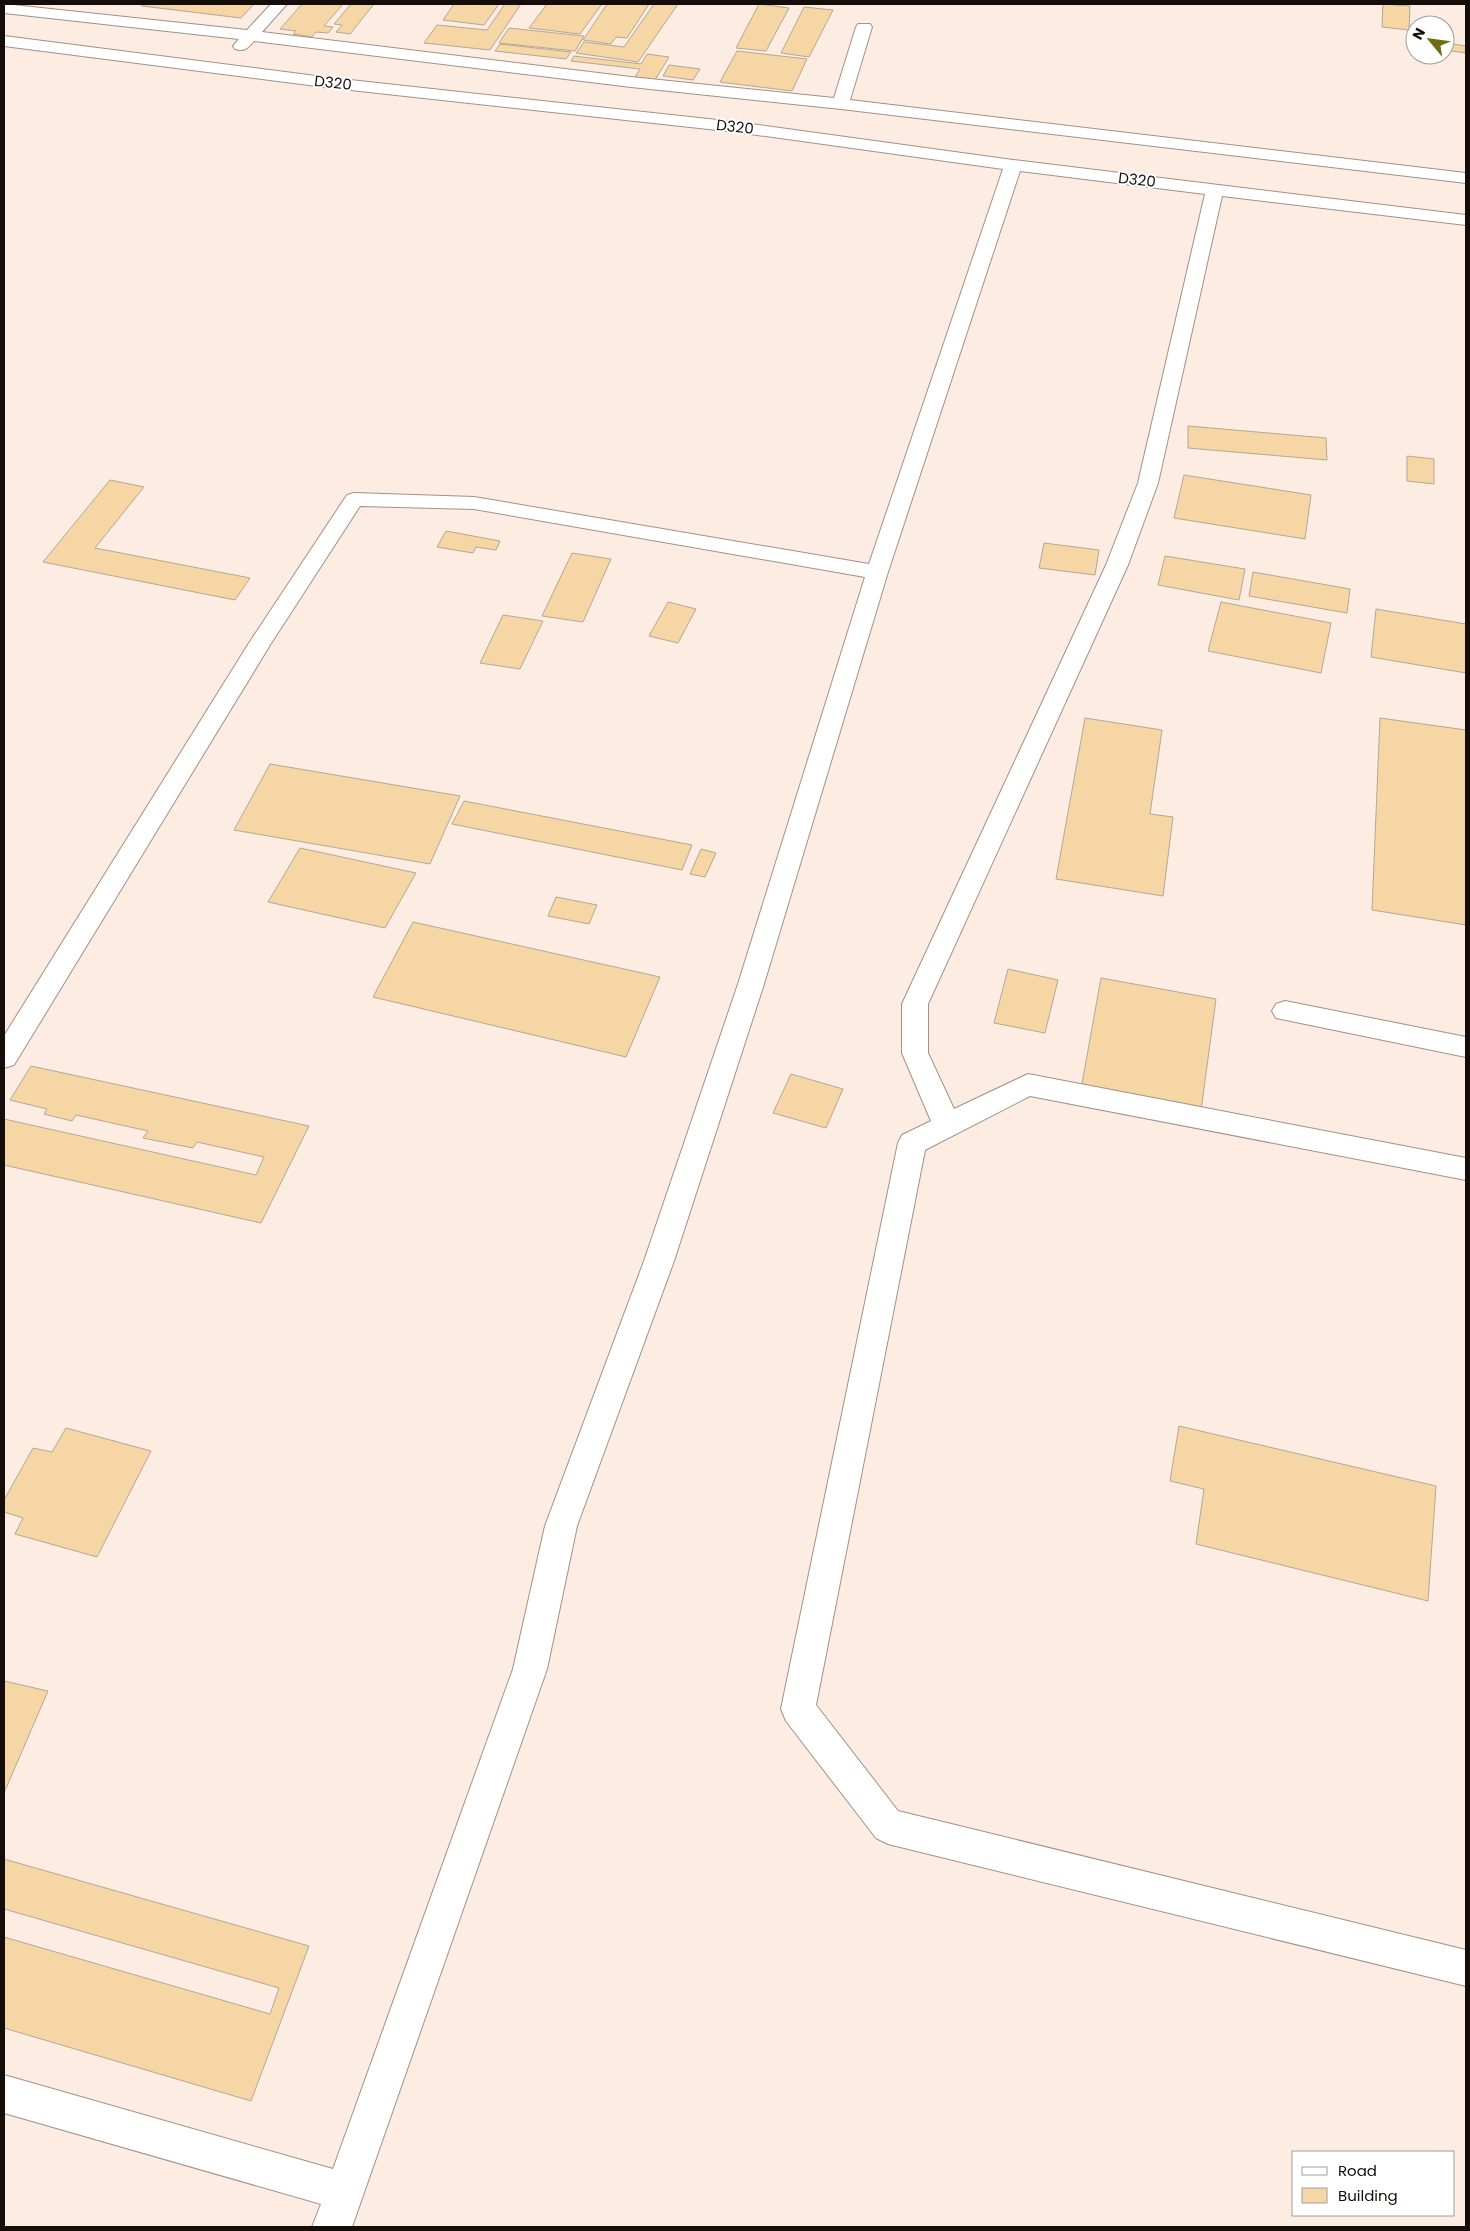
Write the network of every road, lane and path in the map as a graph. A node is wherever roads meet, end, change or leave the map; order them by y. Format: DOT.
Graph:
graph roads {
  1 [pos="104,4"];
  2 [pos="279,4"];
  3 [pos="4,8"];
  4 [pos="864,26"];
  5 [pos="79,32"];
  6 [pos="250,36"];
  7 [pos="4,41"];
  8 [pos="219,69"];
  9 [pos="525,70"];
  10 [pos="748,96"];
  11 [pos="507,103"];
  12 [pos="841,104"];
  13 [pos="949,117"];
  14 [pos="736,127"];
  15 [pos="935,154"];
  16 [pos="1013,165"];
  17 [pos="1466,178"];
  18 [pos="1214,189"];
  19 [pos="1466,220"];
  20 [pos="877,572"];
  21 [pos="1285,1011"];
  22 [pos="1466,1047"];
  23 [pos="4,1058"];
  24 [pos="947,1125"];
  25 [pos="1466,1169"];
  26 [pos="1466,1968"];
  27 [pos="4,2094"];
  28 [pos="344,2191"];
  29 [pos="332,2227"];
  1 -- 5 [label="street"];
  2 -- 6 [label="street"];
  3 -- 5 [label="street"];
  4 -- 12 [label="street"];
  5 -- 6 [label="street"];
  5 -- 7 [label="street, D320 / D320"];
  5 -- 8 [label="street, D320 / D320"];
  6 -- 8 [label="street"];
  6 -- 9 [label="street"];
  8 -- 11 [label="street, D320 / D320"];
  9 -- 10 [label="street"];
  9 -- 11 [label="street"];
  10 -- 12 [label="street"];
  10 -- 14 [label="street"];
  11 -- 14 [label="street, D320 / D320"];
  12 -- 13 [label="street"];
  13 -- 15 [label="street"];
  13 -- 17 [label="street"];
  14 -- 15 [label="street, D320 / D320"];
  15 -- 16 [label="street, D320 / D320"];
  16 -- 18 [label="street, D320 / D320"];
  16 -- 20 [label="street"];
  18 -- 19 [label="street, D320 / D320"];
  18 -- 24 [label="street"];
  20 -- 23 [label="street"];
  20 -- 28 [label="street"];
  21 -- 22 [label="street"];
  24 -- 25 [label="street"];
  24 -- 26 [label="street"];
  27 -- 28 [label="street"];
  28 -- 29 [label="street"];
}
